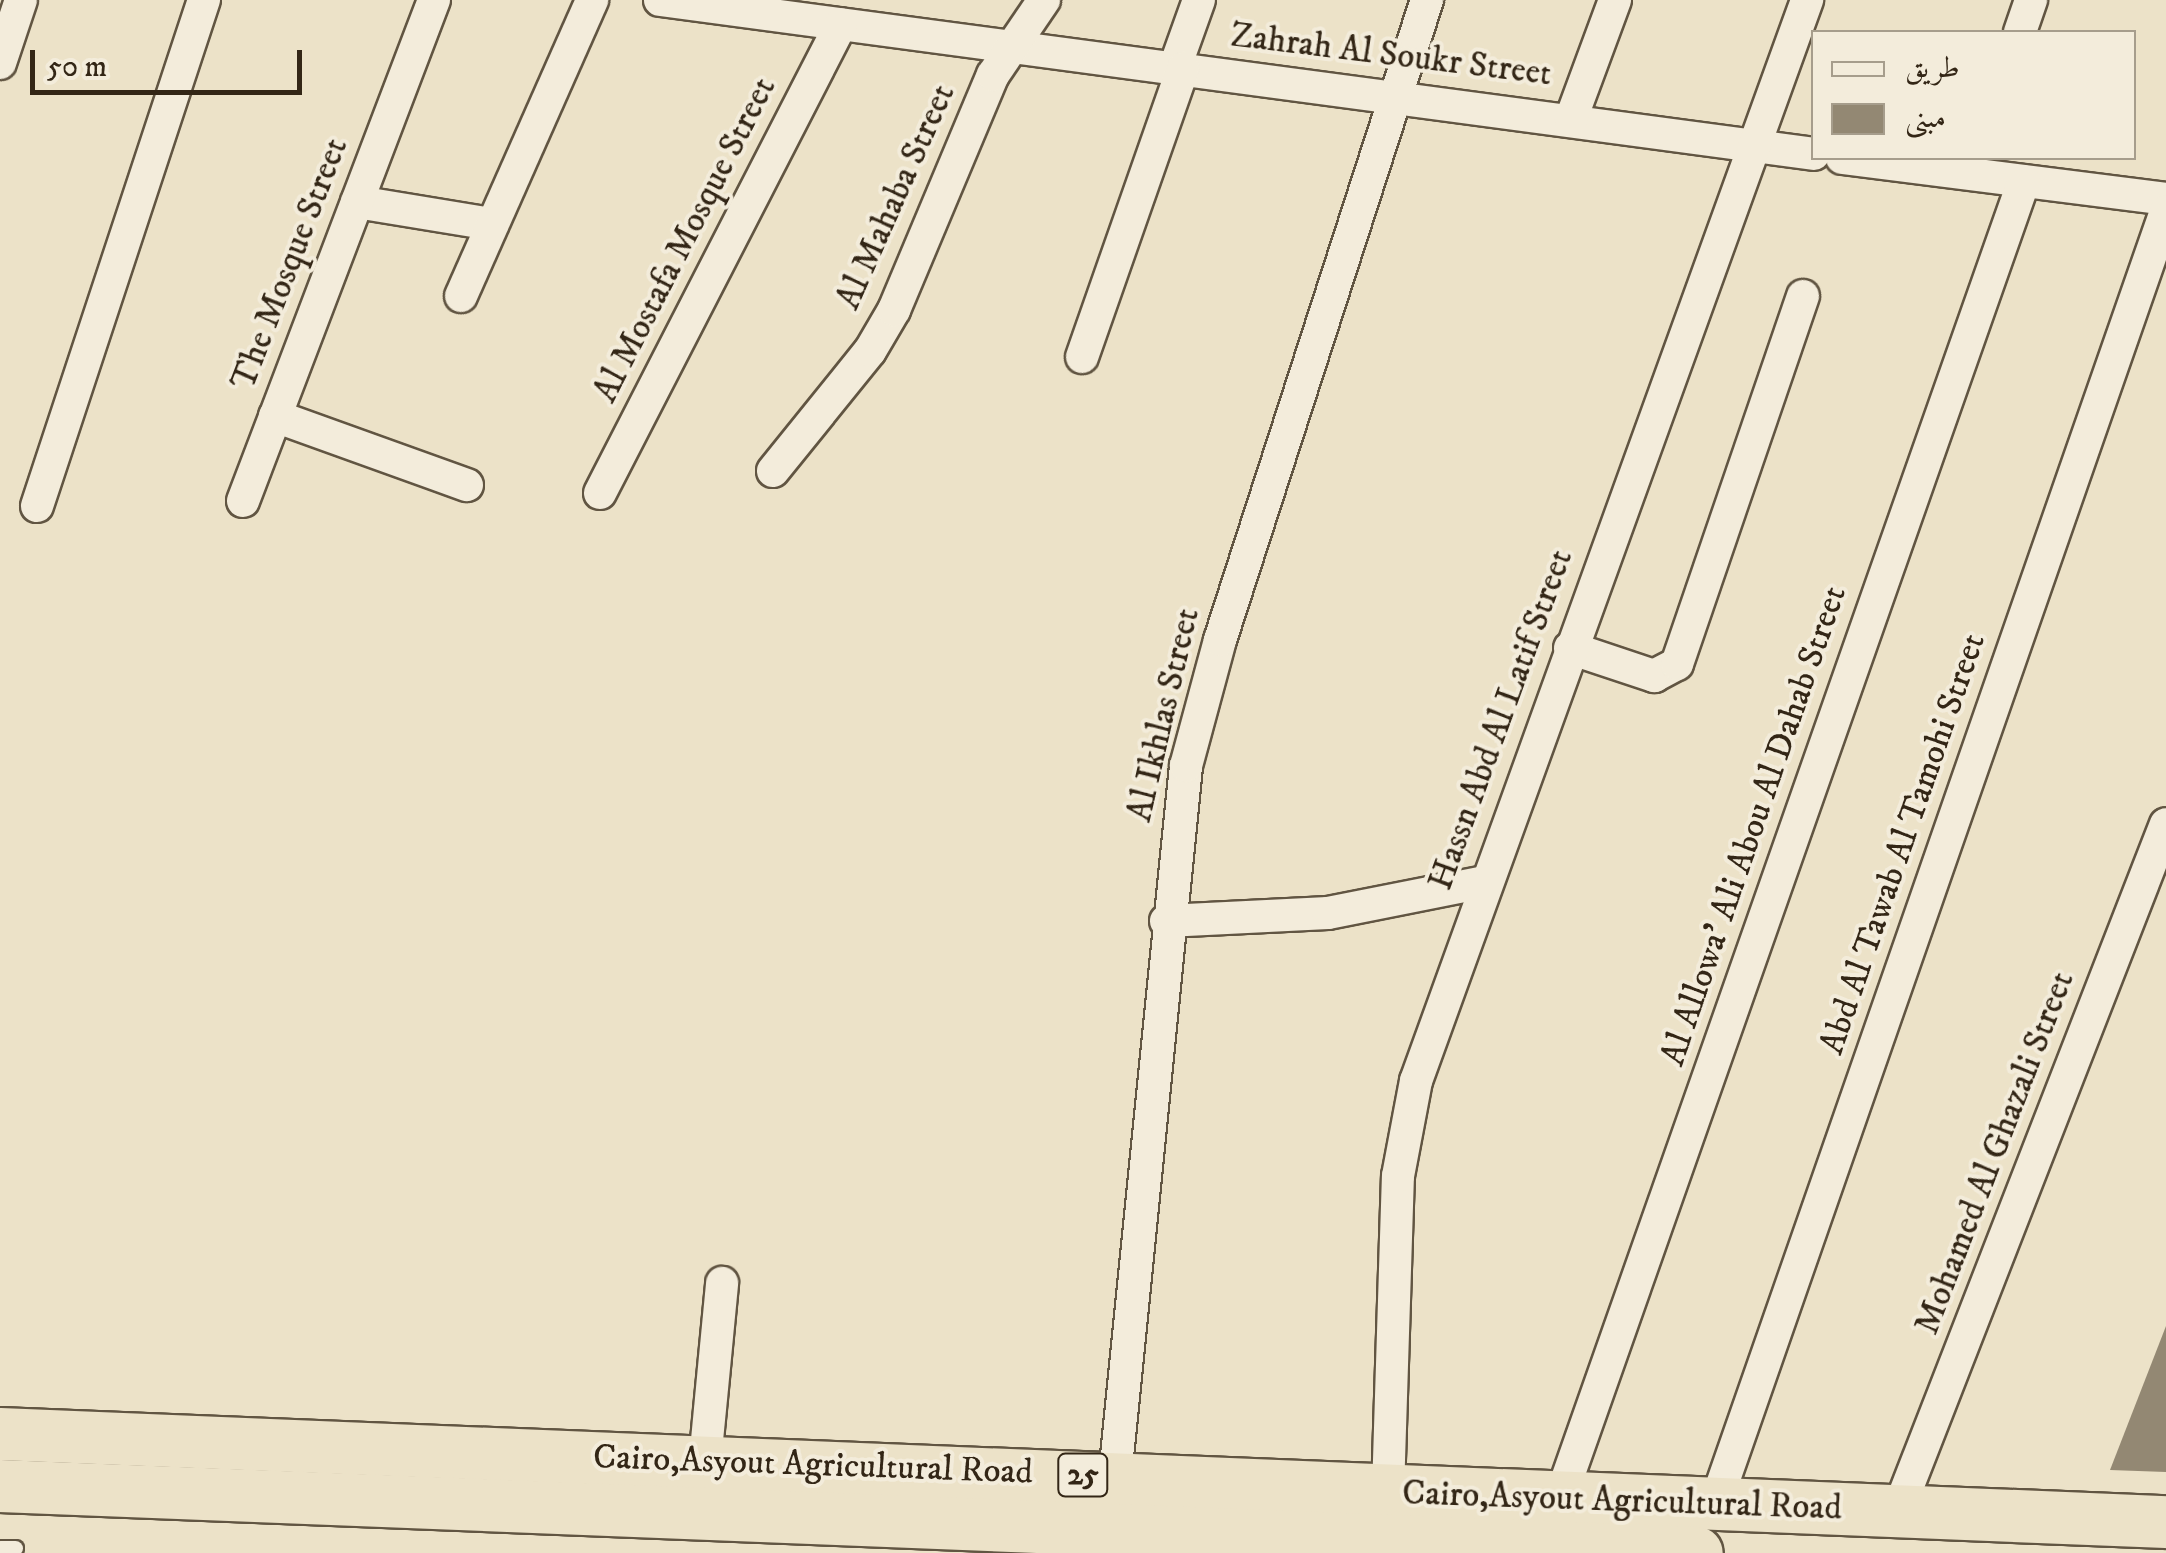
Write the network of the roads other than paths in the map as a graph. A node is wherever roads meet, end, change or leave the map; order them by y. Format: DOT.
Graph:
graph roads {
  1 [pos="21,0"];
  2 [pos="204,0"];
  3 [pos="434,0"];
  4 [pos="592,0"];
  5 [pos="660,0"];
  6 [pos="1044,0"];
  7 [pos="1199,0"];
  8 [pos="1427,0"];
  9 [pos="1615,0"];
  10 [pos="1807,0"];
  11 [pos="2032,0"];
  12 [pos="774,8"];
  13 [pos="841,24"];
  14 [pos="2021,30"];
  15 [pos="1012,45"];
  16 [pos="0,63"];
  17 [pos="1179,68"];
  18 [pos="1392,97"];
  19 [pos="1571,119"];
  20 [pos="1753,146"];
  21 [pos="1811,154"];
  22 [pos="1874,160"];
  23 [pos="1971,166"];
  24 [pos="2024,181"];
  25 [pos="2166,199"];
  26 [pos="357,202"];
  27 [pos="2166,211"];
  28 [pos="492,224"];
  29 [pos="461,296"];
  30 [pos="1803,296"];
  31 [pos="1082,357"];
  32 [pos="275,416"];
  33 [pos="773,471"];
  34 [pos="467,485"];
  35 [pos="600,492"];
  36 [pos="244,501"];
  37 [pos="37,506"];
  38 [pos="1570,648"];
  39 [pos="2166,824"];
  40 [pos="1484,882"];
  41 [pos="1166,920"];
  42 [pos="722,1283"];
  43 [pos="0,1434"];
  44 [pos="705,1461"];
  45 [pos="1115,1476"];
  46 [pos="0,1486"];
  47 [pos="1388,1492"];
  48 [pos="1560,1498"];
  49 [pos="1714,1504"];
  50 [pos="1898,1511"];
  51 [pos="2166,1522"];
  52 [pos="1697,1553"];
  1 -- 16 [label="street"];
  2 -- 37 [label="street"];
  3 -- 26 [label="street, The Mosque Street"];
  4 -- 28 [label="street"];
  5 -- 12 [label="street, Zahrah Al Soukr Street"];
  6 -- 15 [label="street, Al Mahaba Street"];
  7 -- 17 [label="street"];
  8 -- 18 [label="street, Al Ikhlas Street"];
  9 -- 19 [label="street"];
  10 -- 20 [label="street, Hassn Abd Al Latif Street"];
  11 -- 14 [label="street"];
  12 -- 13 [label="street, Zahrah Al Soukr Street"];
  13 -- 15 [label="street, Zahrah Al Soukr Street"];
  13 -- 35 [label="street, Al Mostafa Mosque Street"];
  15 -- 17 [label="street, Zahrah Al Soukr Street"];
  15 -- 33 [label="street, Al Mahaba Street"];
  17 -- 18 [label="street, Zahrah Al Soukr Street"];
  17 -- 31 [label="street"];
  18 -- 19 [label="street, Zahrah Al Soukr Street"];
  18 -- 41 [label="street, Al Ikhlas Street"];
  19 -- 20 [label="street, Zahrah Al Soukr Street"];
  20 -- 21 [label="street, Zahrah Al Soukr Street"];
  20 -- 38 [label="street, Hassn Abd Al Latif Street"];
  22 -- 23 [label="street"];
  23 -- 24 [label="street"];
  24 -- 25 [label="street"];
  24 -- 48 [label="street, Al Allowa' Ali Abou Al Dahab Street"];
  26 -- 28 [label="street"];
  26 -- 32 [label="street, The Mosque Street"];
  27 -- 49 [label="street, Abd Al Tawab Al Tamohi Street"];
  28 -- 29 [label="street"];
  30 -- 38 [label="street"];
  32 -- 34 [label="street"];
  32 -- 36 [label="street, The Mosque Street"];
  38 -- 40 [label="street, Hassn Abd Al Latif Street"];
  39 -- 50 [label="street, Mohamed Al Ghazali Street"];
  40 -- 41 [label="street"];
  40 -- 47 [label="street, Hassn Abd Al Latif Street"];
  41 -- 45 [label="street, Al Ikhlas Street"];
  42 -- 44 [label="street"];
  43 -- 44 [label="highway, Cairo,Asyout Agricultural Road / 25"];
  44 -- 45 [label="highway, Cairo,Asyout Agricultural Road / 25"];
  45 -- 47 [label="highway, Cairo,Asyout Agricultural Road / 25"];
  46 -- 52 [label="highway, Cairo,Asyout Agricultural Road / 25"];
  47 -- 48 [label="highway, Cairo,Asyout Agricultural Road / 25"];
  48 -- 49 [label="highway, Cairo,Asyout Agricultural Road / 25"];
  49 -- 50 [label="highway, Cairo,Asyout Agricultural Road / 25"];
  50 -- 51 [label="highway, Cairo,Asyout Agricultural Road / 25"];
}
